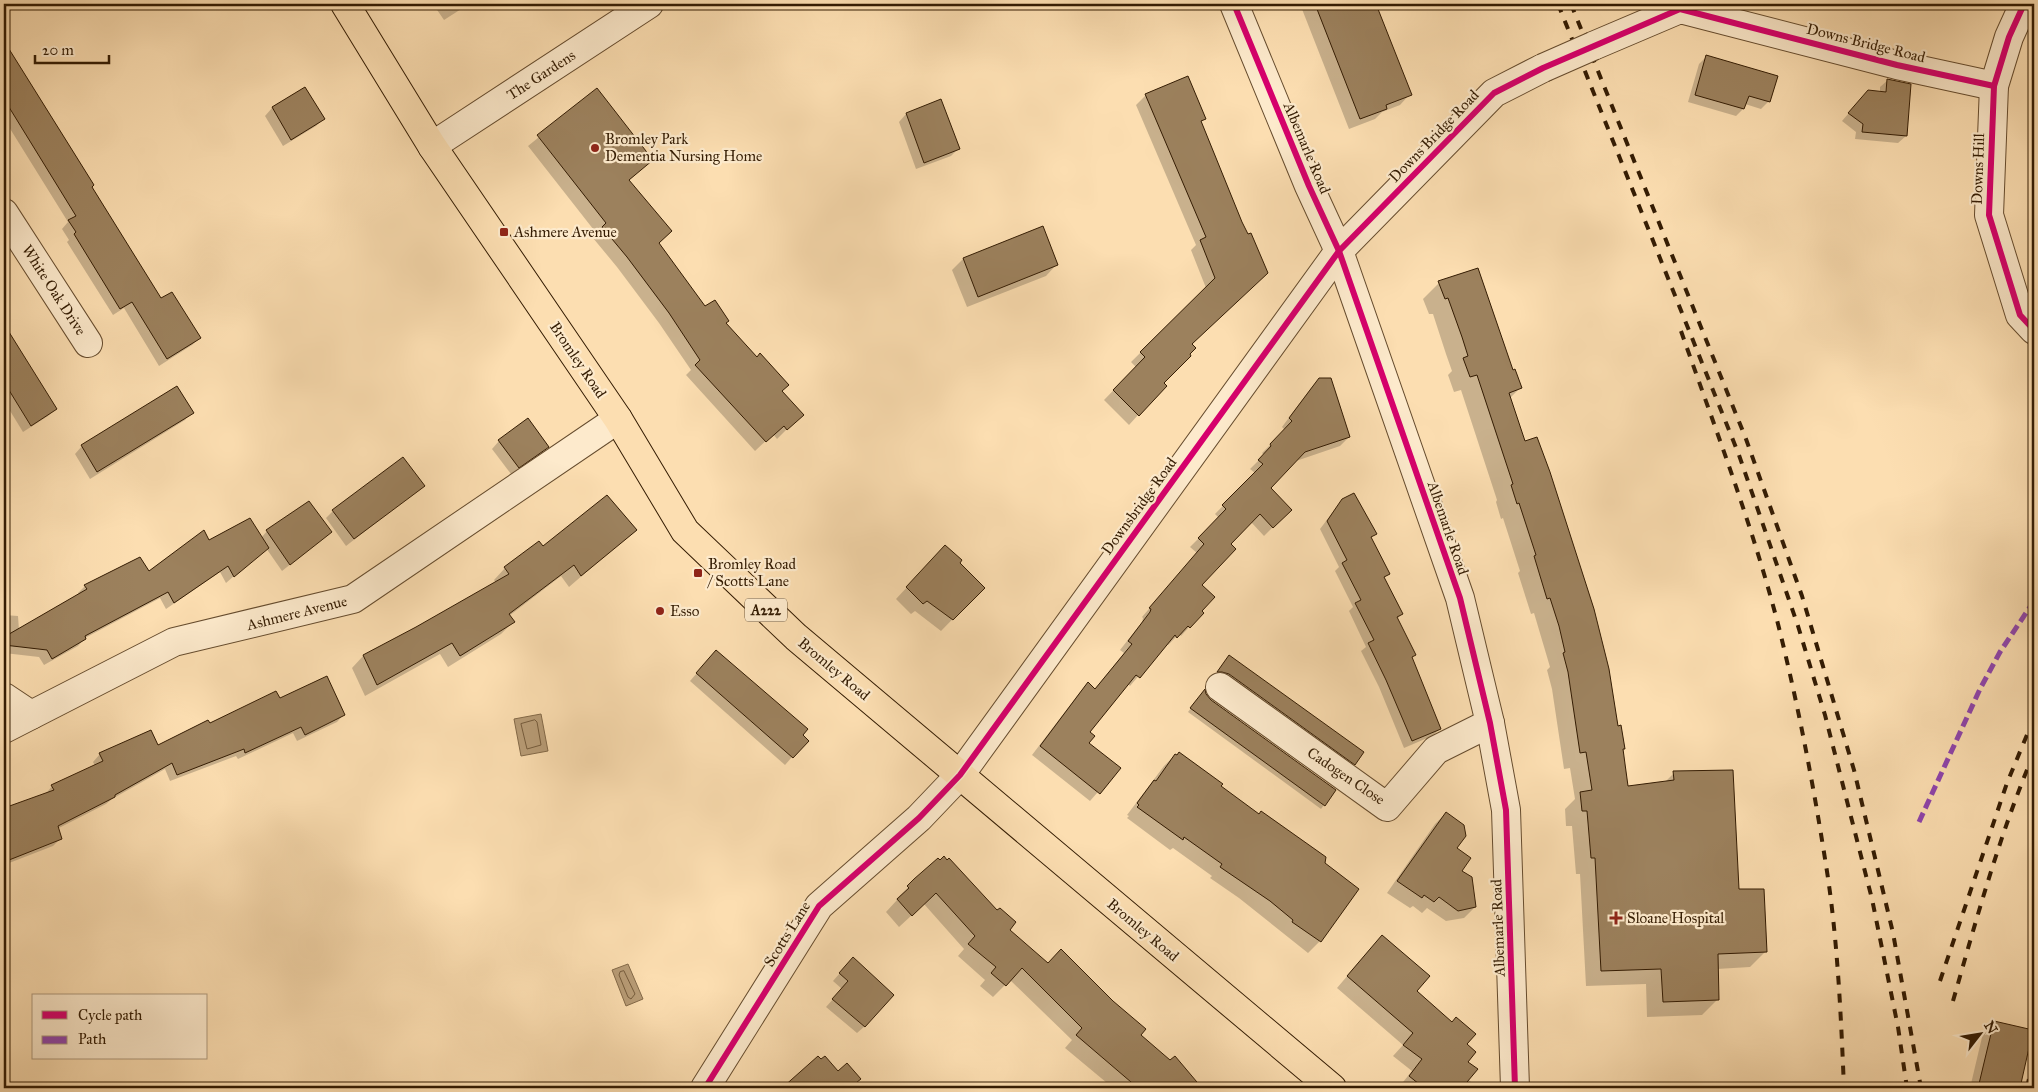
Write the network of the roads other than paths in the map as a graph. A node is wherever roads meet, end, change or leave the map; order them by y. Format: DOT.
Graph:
graph roads {
  1 [pos="345,4"];
  2 [pos="649,4"];
  3 [pos="1234,4"];
  4 [pos="2024,4"];
  5 [pos="1994,86"];
  6 [pos="432,146"];
  7 [pos="4,213"];
  8 [pos="1338,251"];
  9 [pos="2034,330"];
  10 [pos="88,342"];
  11 [pos="618,419"];
  12 [pos="1220,687"];
  13 [pos="4,697"];
  14 [pos="31,714"];
  15 [pos="1490,723"];
  16 [pos="4,729"];
  17 [pos="960,775"];
  18 [pos="709,1087"];
  19 [pos="1332,1088"];
  20 [pos="1515,1088"];
  1 -- 6 [label="main road, Bromley Road / A222"];
  2 -- 6 [label="street, The Gardens"];
  3 -- 8 [label="street, Albemarle Road"];
  4 -- 5 [label="street, Downs Hill"];
  5 -- 8 [label="street, Downs Bridge Road, bridge"];
  5 -- 9 [label="street, Downs Hill"];
  6 -- 11 [label="main road, Bromley Road / A222"];
  7 -- 10 [label="street, White Oak Drive"];
  8 -- 15 [label="street, Albemarle Road"];
  8 -- 17 [label="street, Downsbridge Road"];
  11 -- 14 [label="street, Ashmere Avenue"];
  11 -- 17 [label="main road, Bromley Road / A222"];
  12 -- 15 [label="street, Cadogen Close"];
  13 -- 14 [label="street"];
  14 -- 16 [label="street, Ashmere Avenue"];
  15 -- 20 [label="street, Albemarle Road"];
  17 -- 18 [label="street, Scotts Lane"];
  17 -- 19 [label="main road, Bromley Road / A222"];
}
